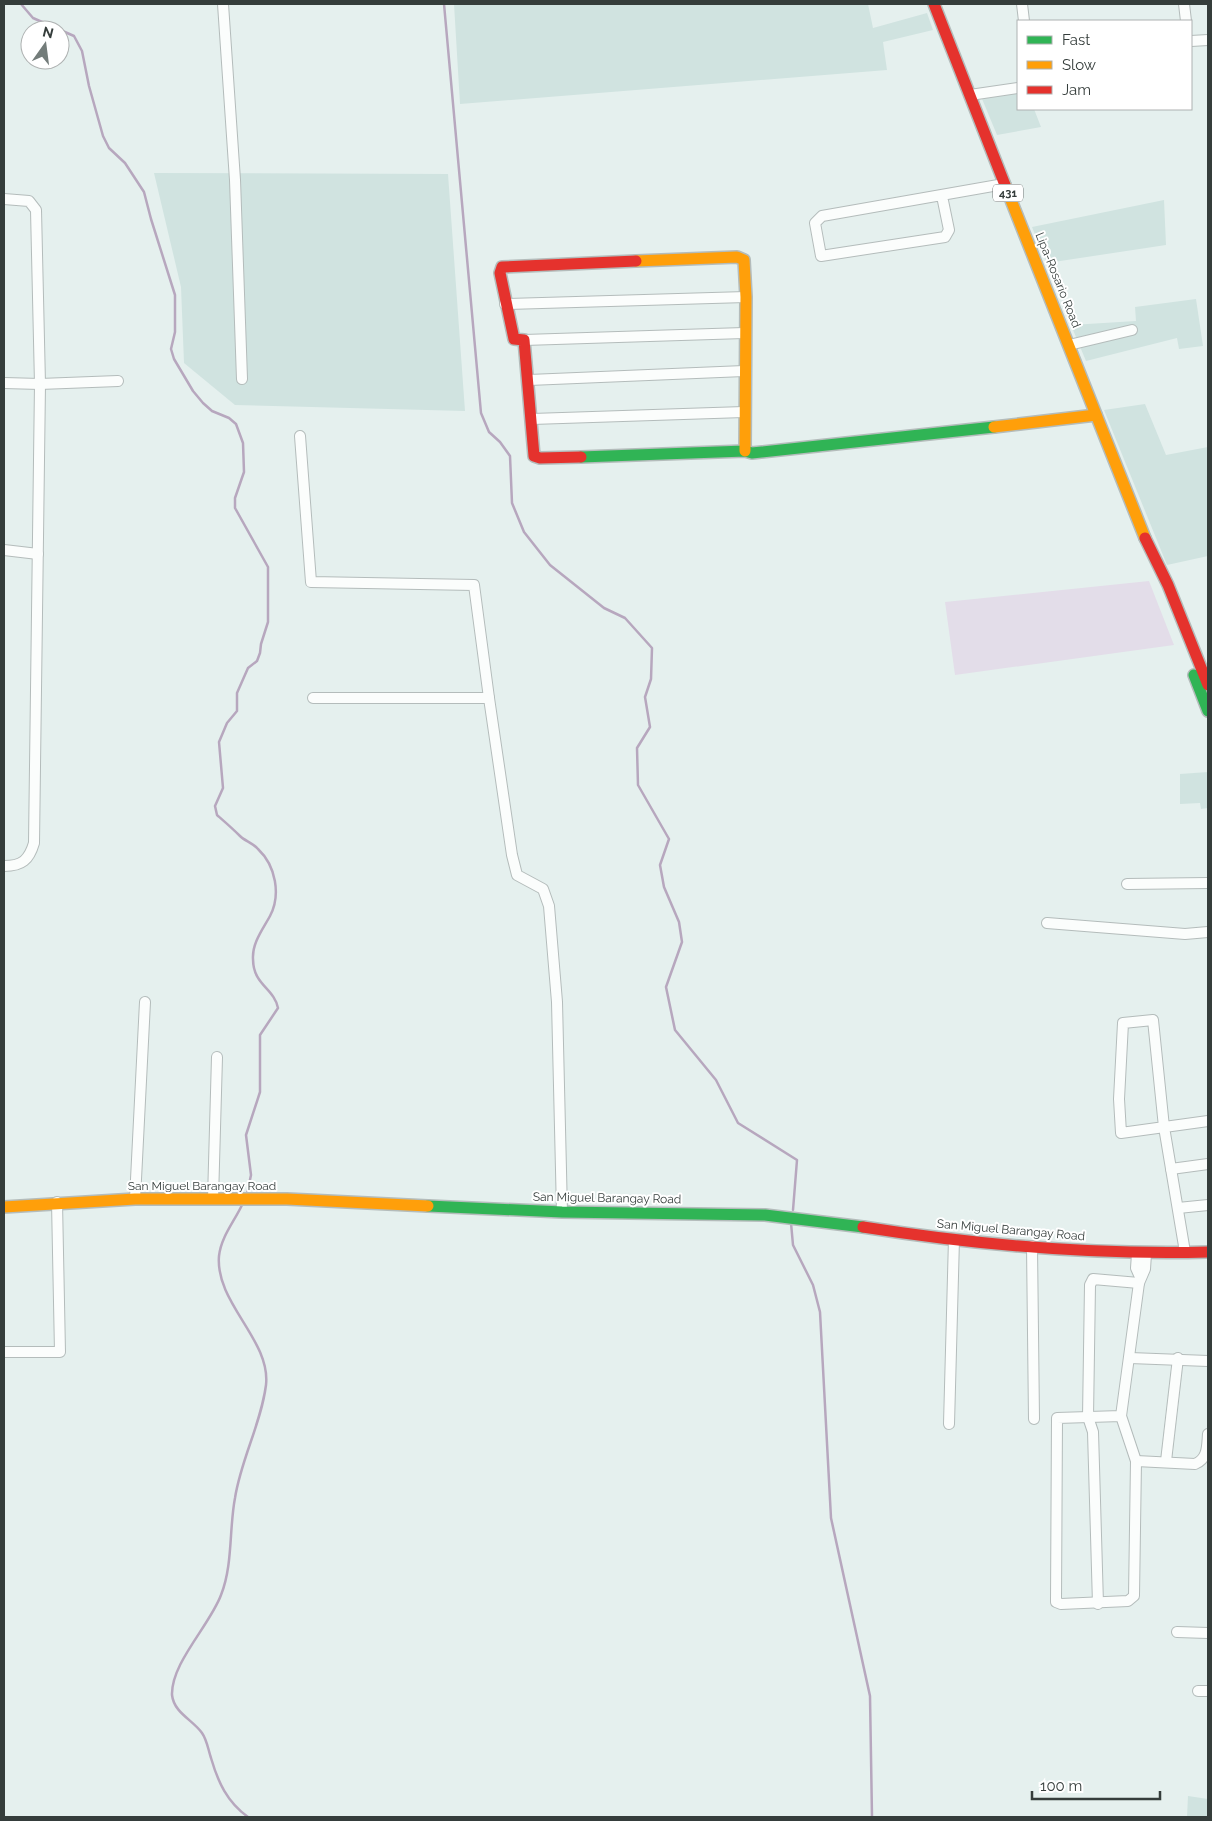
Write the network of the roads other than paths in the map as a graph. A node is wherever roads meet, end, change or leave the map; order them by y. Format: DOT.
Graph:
graph roads {
  1 [pos="223,4"];
  2 [pos="934,4"];
  3 [pos="1022,4"];
  4 [pos="1184,4"];
  5 [pos="1024,20"];
  6 [pos="1186,20"];
  7 [pos="1208,40"];
  8 [pos="1192,41"];
  9 [pos="1017,88"];
  10 [pos="970,96"];
  11 [pos="1004,184"];
  12 [pos="942,196"];
  13 [pos="4,199"];
  14 [pos="746,297"];
  15 [pos="505,304"];
  16 [pos="1132,330"];
  17 [pos="744,333"];
  18 [pos="524,340"];
  19 [pos="1069,345"];
  20 [pos="744,371"];
  21 [pos="242,379"];
  22 [pos="529,380"];
  23 [pos="118,381"];
  24 [pos="4,382"];
  25 [pos="40,384"];
  26 [pos="744,412"];
  27 [pos="1096,414"];
  28 [pos="532,419"];
  29 [pos="300,436"];
  30 [pos="745,451"];
  31 [pos="4,550"];
  32 [pos="38,554"];
  33 [pos="1157,566"];
  34 [pos="1208,685"];
  35 [pos="312,698"];
  36 [pos="489,698"];
  37 [pos="1208,710"];
  38 [pos="4,866"];
  39 [pos="1208,883"];
  40 [pos="1127,884"];
  41 [pos="1047,923"];
  42 [pos="1208,932"];
  43 [pos="145,1002"];
  44 [pos="217,1057"];
  45 [pos="1208,1121"];
  46 [pos="1164,1127"];
  47 [pos="1208,1164"];
  48 [pos="1171,1169"];
  49 [pos="135,1199"];
  50 [pos="213,1199"];
  51 [pos="57,1202"];
  52 [pos="1208,1206"];
  53 [pos="4,1207"];
  54 [pos="1178,1208"];
  55 [pos="562,1212"];
  56 [pos="954,1239"];
  57 [pos="1032,1246"];
  58 [pos="1185,1252"];
  59 [pos="1208,1252"];
  60 [pos="1142,1254"];
  61 [pos="1140,1280"];
  62 [pos="4,1352"];
  63 [pos="1130,1358"];
  64 [pos="1178,1358"];
  65 [pos="1208,1361"];
  66 [pos="1121,1416"];
  67 [pos="1088,1417"];
  68 [pos="1034,1419"];
  69 [pos="949,1424"];
  70 [pos="1208,1434"];
  71 [pos="1136,1460"];
  72 [pos="1166,1461"];
  73 [pos="1098,1604"];
  74 [pos="1177,1632"];
  75 [pos="1208,1633"];
  1 -- 21 [label="street"];
  2 -- 10 [label="street, Lipa-Rosario Road / 431"];
  3 -- 5 [label="street"];
  4 -- 6 [label="street"];
  7 -- 8 [label="street"];
  9 -- 10 [label="street"];
  10 -- 11 [label="street, Lipa-Rosario Road / 431"];
  11 -- 12 [label="street"];
  11 -- 19 [label="street, Lipa-Rosario Road / 431"];
  12 -- 12 [label="street"];
  13 -- 25 [label="street"];
  14 -- 15 [label="street"];
  14 -- 15 [label="street"];
  14 -- 17 [label="street"];
  15 -- 18 [label="street"];
  16 -- 19 [label="street"];
  17 -- 18 [label="street"];
  17 -- 20 [label="street"];
  18 -- 22 [label="street"];
  19 -- 27 [label="street, Lipa-Rosario Road / 431"];
  20 -- 22 [label="street"];
  20 -- 26 [label="street"];
  22 -- 28 [label="street"];
  23 -- 25 [label="street"];
  24 -- 25 [label="street"];
  25 -- 32 [label="street"];
  26 -- 28 [label="street"];
  26 -- 30 [label="street"];
  27 -- 30 [label="street"];
  27 -- 33 [label="street, Lipa-Rosario Road / 431"];
  28 -- 30 [label="street"];
  29 -- 36 [label="street"];
  31 -- 32 [label="street"];
  32 -- 38 [label="street"];
  33 -- 34 [label="street, Lipa-Rosario Road"];
  33 -- 37 [label="street, Lipa-Rosario Road"];
  35 -- 36 [label="street"];
  36 -- 55 [label="street"];
  39 -- 40 [label="street"];
  41 -- 42 [label="street"];
  43 -- 49 [label="street"];
  44 -- 50 [label="street"];
  45 -- 46 [label="street"];
  46 -- 46 [label="street"];
  46 -- 48 [label="street"];
  47 -- 48 [label="street"];
  48 -- 54 [label="street"];
  49 -- 50 [label="street, San Miguel Barangay Road"];
  49 -- 51 [label="street, San Miguel Barangay Road"];
  50 -- 55 [label="street, San Miguel Barangay Road"];
  51 -- 53 [label="street, San Miguel Barangay Road"];
  51 -- 62 [label="street"];
  52 -- 54 [label="street"];
  54 -- 58 [label="street"];
  55 -- 56 [label="street, San Miguel Barangay Road"];
  56 -- 57 [label="street, San Miguel Barangay Road"];
  56 -- 69 [label="street"];
  57 -- 60 [label="street, San Miguel Barangay Road"];
  57 -- 68 [label="street"];
  58 -- 59 [label="street, San Miguel Barangay Road"];
  58 -- 60 [label="street, San Miguel Barangay Road"];
  60 -- 61 [label="street"];
  61 -- 63 [label="street"];
  61 -- 67 [label="street"];
  63 -- 64 [label="street"];
  63 -- 66 [label="street"];
  64 -- 65 [label="street"];
  64 -- 72 [label="street"];
  66 -- 67 [label="street"];
  66 -- 71 [label="street"];
  67 -- 73 [label="street"];
  67 -- 73 [label="street"];
  70 -- 72 [label="street"];
  71 -- 72 [label="street"];
  71 -- 73 [label="street"];
  74 -- 75 [label="street"];
}
